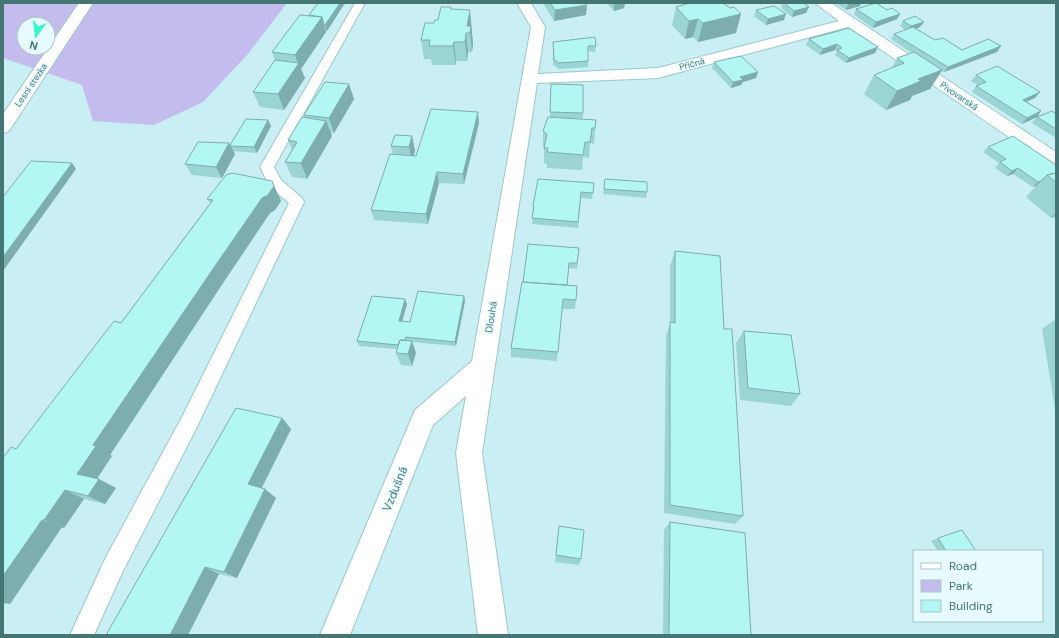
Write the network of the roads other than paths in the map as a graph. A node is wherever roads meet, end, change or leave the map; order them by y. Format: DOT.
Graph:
graph roads {
  1 [pos="86,3"];
  2 [pos="360,3"];
  3 [pos="524,3"];
  4 [pos="822,3"];
  5 [pos="851,22"];
  6 [pos="530,79"];
  7 [pos="3,127"];
  8 [pos="1056,161"];
  9 [pos="484,365"];
  10 [pos="82,635"];
  11 [pos="335,635"];
  12 [pos="493,635"];
  1 -- 7 [label="street, Lesní stezka"];
  2 -- 10 [label="lane"];
  3 -- 6 [label="street, Dlouhá"];
  4 -- 5 [label="street, Pivovarská"];
  5 -- 6 [label="street, Příčná"];
  5 -- 8 [label="street, Pivovarská"];
  6 -- 9 [label="street, Dlouhá"];
  9 -- 11 [label="street, Vzdušná"];
  9 -- 12 [label="street, Dlouhá"];
}
